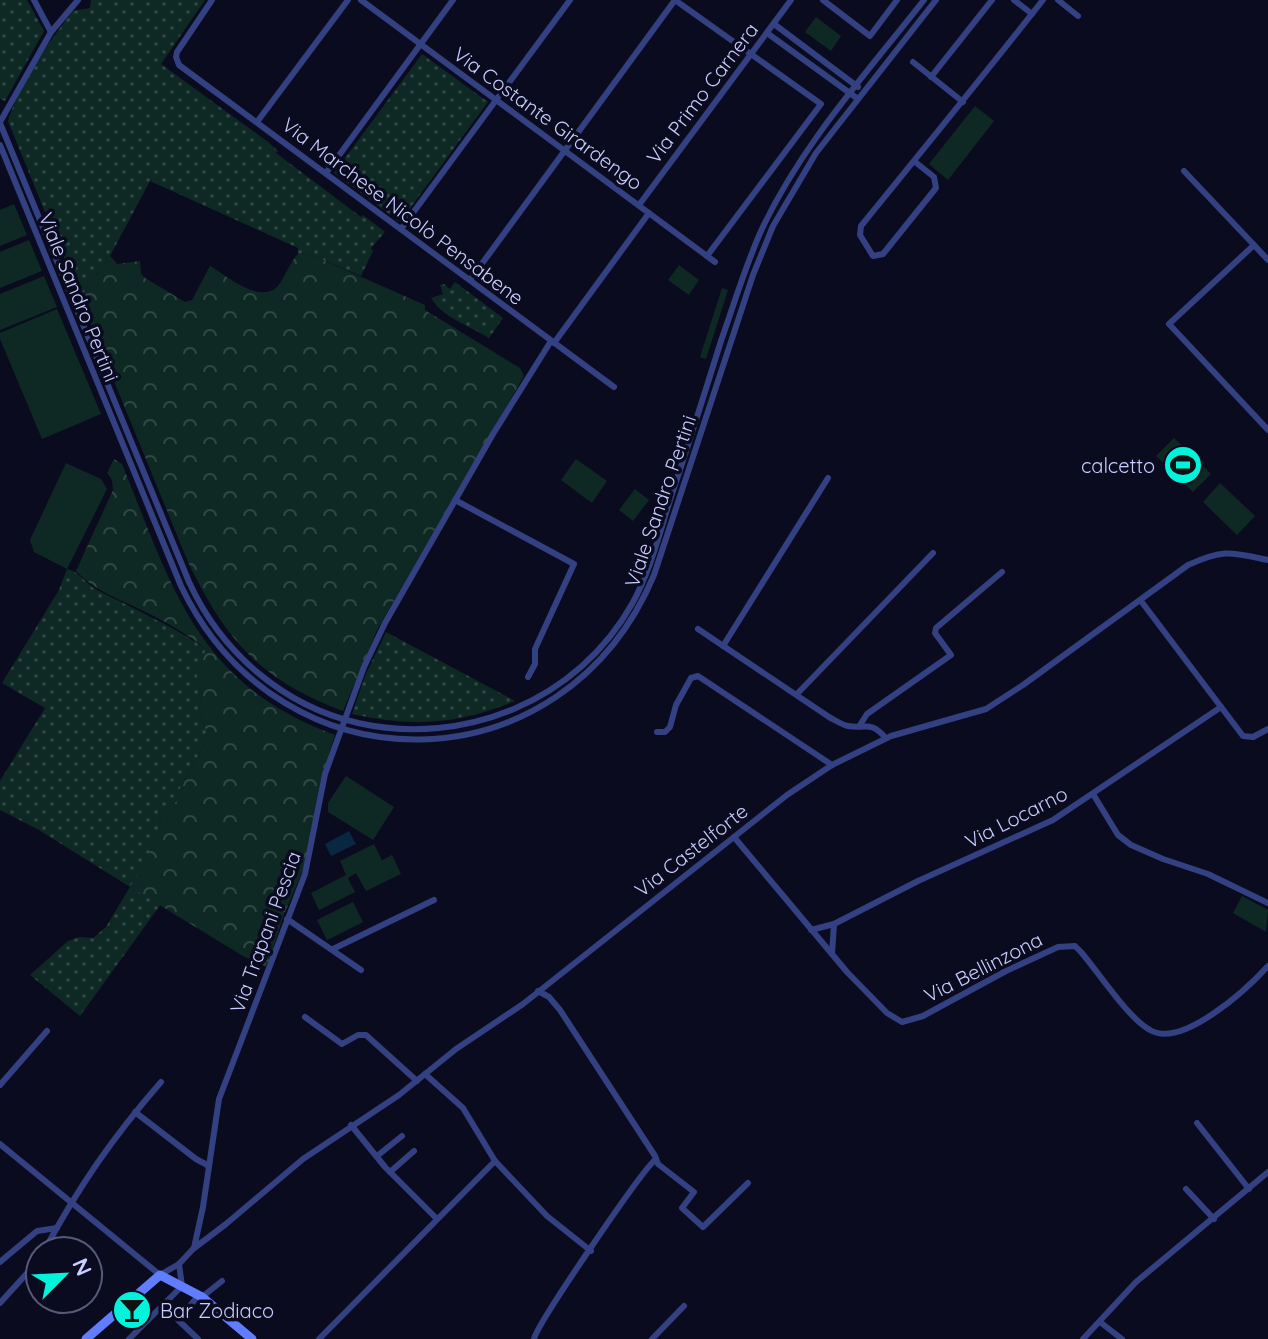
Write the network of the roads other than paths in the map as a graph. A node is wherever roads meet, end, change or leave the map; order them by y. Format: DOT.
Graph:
graph roads {
  1 [pos="34,0"];
  2 [pos="78,0"];
  3 [pos="212,0"];
  4 [pos="348,0"];
  5 [pos="361,0"];
  6 [pos="453,0"];
  7 [pos="570,0"];
  8 [pos="675,0"];
  9 [pos="791,0"];
  10 [pos="823,0"];
  11 [pos="897,0"];
  12 [pos="924,0"];
  13 [pos="936,0"];
  14 [pos="992,0"];
  15 [pos="1014,0"];
  16 [pos="1043,0"];
  17 [pos="1058,0"];
  18 [pos="1032,14"];
  19 [pos="1078,16"];
  20 [pos="774,24"];
  21 [pos="51,32"];
  22 [pos="767,33"];
  23 [pos="420,43"];
  24 [pos="751,54"];
  25 [pos="913,62"];
  26 [pos="931,77"];
  27 [pos="857,86"];
  28 [pos="864,91"];
  29 [pos="851,94"];
  30 [pos="858,99"];
  31 [pos="495,100"];
  32 [pos="963,102"];
  33 [pos="257,122"];
  34 [pos="0,123"];
  35 [pos="0,146"];
  36 [pos="564,151"];
  37 [pos="914,161"];
  38 [pos="1184,171"];
  39 [pos="326,173"];
  40 [pos="639,205"];
  41 [pos="649,213"];
  42 [pos="401,229"];
  43 [pos="1254,245"];
  44 [pos="707,256"];
  45 [pos="1268,260"];
  46 [pos="715,262"];
  47 [pos="470,280"];
  48 [pos="552,342"];
  49 [pos="614,387"];
  50 [pos="1268,430"];
  51 [pos="828,478"];
  52 [pos="455,500"];
  53 [pos="933,553"];
  54 [pos="1268,560"];
  55 [pos="1002,572"];
  56 [pos="1141,601"];
  57 [pos="698,629"];
  58 [pos="723,646"];
  59 [pos="528,677"];
  60 [pos="797,694"];
  61 [pos="1221,707"];
  62 [pos="345,720"];
  63 [pos="860,725"];
  64 [pos="341,729"];
  65 [pos="1268,729"];
  66 [pos="657,732"];
  67 [pos="886,738"];
  68 [pos="832,765"];
  69 [pos="1093,794"];
  70 [pos="734,837"];
  71 [pos="434,900"];
  72 [pos="1268,903"];
  73 [pos="287,919"];
  74 [pos="834,924"];
  75 [pos="811,930"];
  76 [pos="333,949"];
  77 [pos="832,954"];
  78 [pos="1268,966"];
  79 [pos="361,970"];
  80 [pos="538,991"];
  81 [pos="305,1017"];
  82 [pos="47,1031"];
  83 [pos="425,1074"];
  84 [pos="417,1081"];
  85 [pos="161,1082"];
  86 [pos="0,1085"];
  87 [pos="135,1112"];
  88 [pos="1197,1123"];
  89 [pos="351,1125"];
  90 [pos="402,1136"];
  91 [pos="0,1144"];
  92 [pos="414,1151"];
  93 [pos="377,1156"];
  94 [pos="656,1159"];
  95 [pos="495,1161"];
  96 [pos="209,1166"];
  97 [pos="390,1172"];
  98 [pos="1268,1172"];
  99 [pos="748,1183"];
  100 [pos="1186,1189"];
  101 [pos="1249,1189"];
  102 [pos="70,1203"];
  103 [pos="437,1219"];
  104 [pos="1214,1219"];
  105 [pos="57,1228"];
  106 [pos="53,1235"];
  107 [pos="193,1249"];
  108 [pos="591,1251"];
  109 [pos="0,1262"];
  110 [pos="179,1264"];
  111 [pos="160,1275"];
  112 [pos="24,1277"];
  113 [pos="222,1281"];
  114 [pos="182,1286"];
  115 [pos="200,1296"];
  116 [pos="0,1303"];
  117 [pos="684,1306"];
  118 [pos="1100,1322"];
  119 [pos="86,1339"];
  120 [pos="129,1339"];
  121 [pos="198,1339"];
  122 [pos="252,1339"];
  123 [pos="319,1339"];
  124 [pos="534,1339"];
  125 [pos="652,1339"];
  126 [pos="1083,1339"];
  127 [pos="1122,1339"];
  1 -- 21 [label="street"];
  2 -- 21 [label="street"];
  3 -- 33 [label="street, Via Marchese Nicolò Pensabene"];
  4 -- 33 [label="street"];
  5 -- 23 [label="street, Via Costante Girardengo"];
  6 -- 23 [label="street"];
  7 -- 31 [label="street"];
  8 -- 24 [label="street"];
  8 -- 36 [label="street"];
  9 -- 20 [label="street, Via Primo Carnera"];
  10 -- 11 [label="street"];
  12 -- 27 [label="street, Viale Sandro Pertini"];
  13 -- 28 [label="street, Viale Sandro Pertini"];
  14 -- 26 [label="street"];
  15 -- 18 [label="street"];
  16 -- 18 [label="street"];
  17 -- 19 [label="street"];
  18 -- 32 [label="street"];
  20 -- 22 [label="street, Via Primo Carnera"];
  20 -- 27 [label="street"];
  21 -- 34 [label="street"];
  22 -- 24 [label="street, Via Primo Carnera"];
  22 -- 29 [label="street"];
  23 -- 31 [label="street, Via Costante Girardengo"];
  23 -- 39 [label="street"];
  24 -- 40 [label="street, Via Primo Carnera"];
  24 -- 44 [label="street"];
  25 -- 26 [label="street"];
  26 -- 32 [label="street"];
  27 -- 28 [label="street"];
  27 -- 29 [label="street, Viale Sandro Pertini"];
  28 -- 30 [label="street, Viale Sandro Pertini"];
  29 -- 30 [label="street"];
  29 -- 62 [label="street, Viale Sandro Pertini"];
  30 -- 64 [label="street, Viale Sandro Pertini"];
  31 -- 36 [label="street, Via Costante Girardengo"];
  31 -- 42 [label="street"];
  32 -- 37 [label="street"];
  33 -- 39 [label="street, Via Marchese Nicolò Pensabene"];
  34 -- 62 [label="street, Viale Sandro Pertini"];
  35 -- 64 [label="street, Viale Sandro Pertini"];
  36 -- 40 [label="street, Via Costante Girardengo"];
  36 -- 47 [label="street"];
  37 -- 37 [label="street"];
  38 -- 43 [label="street"];
  39 -- 42 [label="street, Via Marchese Nicolò Pensabene"];
  40 -- 41 [label="street, Via Costante Girardengo"];
  41 -- 44 [label="street, Via Costante Girardengo"];
  41 -- 48 [label="street, Via Trapani Pescia"];
  42 -- 47 [label="street, Via Marchese Nicolò Pensabene"];
  43 -- 45 [label="street"];
  43 -- 50 [label="street"];
  44 -- 46 [label="street, Via Costante Girardengo"];
  47 -- 48 [label="street, Via Marchese Nicolò Pensabene"];
  48 -- 49 [label="street, Via Marchese Nicolò Pensabene"];
  48 -- 52 [label="street, Via Trapani Pescia"];
  51 -- 58 [label="street"];
  52 -- 59 [label="street"];
  52 -- 62 [label="street, Via Trapani Pescia"];
  53 -- 60 [label="street"];
  54 -- 56 [label="street, Via Castelforte"];
  55 -- 63 [label="street"];
  56 -- 61 [label="street"];
  56 -- 67 [label="street, Via Castelforte"];
  57 -- 58 [label="street"];
  58 -- 60 [label="street"];
  60 -- 63 [label="street"];
  61 -- 65 [label="street"];
  61 -- 69 [label="street, Via Locarno"];
  62 -- 64 [label="street, Via Trapani Pescia"];
  63 -- 67 [label="street"];
  64 -- 73 [label="street, Via Trapani Pescia"];
  66 -- 68 [label="street"];
  67 -- 68 [label="street, Via Castelforte"];
  68 -- 70 [label="street, Via Castelforte"];
  69 -- 72 [label="street"];
  69 -- 74 [label="street, Via Locarno"];
  70 -- 75 [label="street, Via Bellinzona"];
  70 -- 80 [label="street, Via Castelforte"];
  71 -- 76 [label="street"];
  73 -- 76 [label="street"];
  73 -- 96 [label="street, Via Trapani Pescia"];
  74 -- 75 [label="street, Via Locarno"];
  74 -- 77 [label="street"];
  75 -- 77 [label="street, Via Bellinzona"];
  76 -- 79 [label="street"];
  77 -- 78 [label="street, Via Bellinzona"];
  80 -- 83 [label="street, Via Castelforte"];
  80 -- 94 [label="street"];
  81 -- 84 [label="street"];
  82 -- 86 [label="street"];
  83 -- 84 [label="street, Via Castelforte"];
  83 -- 95 [label="street"];
  84 -- 89 [label="street, Via Castelforte"];
  85 -- 87 [label="street"];
  87 -- 96 [label="street"];
  87 -- 102 [label="street"];
  88 -- 101 [label="street"];
  89 -- 93 [label="street"];
  89 -- 107 [label="street, Via Castelforte"];
  90 -- 93 [label="street"];
  91 -- 102 [label="street"];
  92 -- 97 [label="street"];
  93 -- 97 [label="street"];
  94 -- 99 [label="street"];
  94 -- 108 [label="street"];
  95 -- 103 [label="street"];
  95 -- 108 [label="street"];
  96 -- 107 [label="street, Via Trapani Pescia"];
  97 -- 103 [label="street"];
  98 -- 101 [label="street"];
  100 -- 104 [label="street"];
  101 -- 104 [label="street"];
  102 -- 105 [label="street"];
  102 -- 111 [label="street"];
  103 -- 123 [label="street"];
  104 -- 118 [label="street"];
  105 -- 106 [label="street"];
  105 -- 109 [label="street"];
  107 -- 110 [label="street, Via Castelforte"];
  108 -- 124 [label="street"];
  110 -- 111 [label="street, Via Castelforte"];
  110 -- 114 [label="street"];
  111 -- 114 [label="street"];
  111 -- 119 [label="street"];
  112 -- 116 [label="street"];
  113 -- 115 [label="street"];
  114 -- 115 [label="street"];
  114 -- 120 [label="street"];
  115 -- 121 [label="street"];
  115 -- 122 [label="street"];
  117 -- 125 [label="street"];
  118 -- 126 [label="street"];
  118 -- 127 [label="street"];
}
